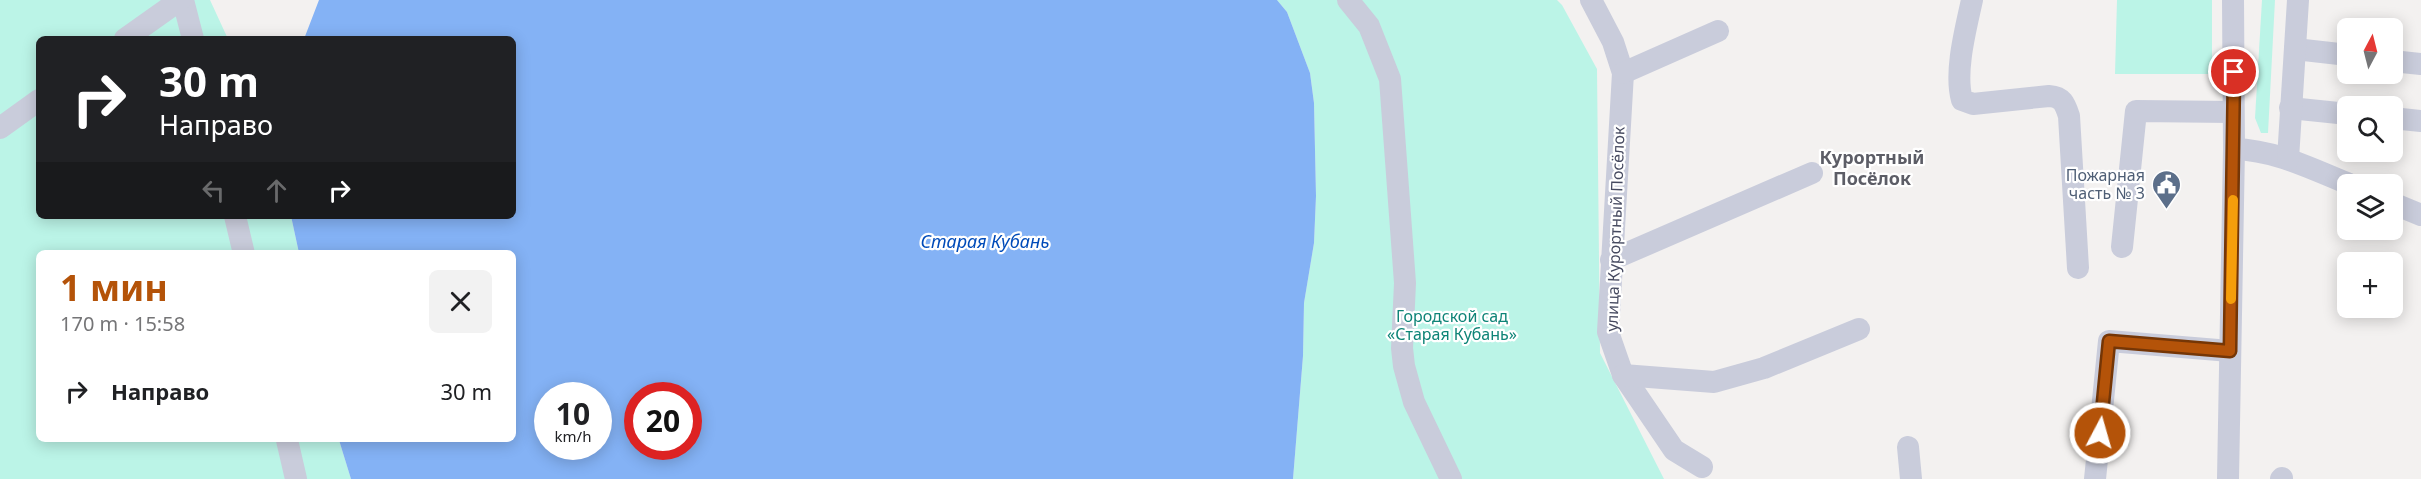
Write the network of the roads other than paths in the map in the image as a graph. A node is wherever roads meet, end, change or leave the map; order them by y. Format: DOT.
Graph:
graph roads {
  1 [pos="181,0"];
  2 [pos="1348,0"];
  3 [pos="1591,0"];
  4 [pos="1972,0"];
  5 [pos="2233,0"];
  6 [pos="2298,0"];
  7 [pos="1718,31"];
  8 [pos="129,36"];
  9 [pos="192,36"];
  10 [pos="2295,49"];
  11 [pos="2337,54"];
  12 [pos="2403,62"];
  13 [pos="2421,64"];
  14 [pos="1623,73"];
  15 [pos="36,102"];
  16 [pos="2290,108"];
  17 [pos="2233,112"];
  18 [pos="2337,113"];
  19 [pos="2403,119"];
  20 [pos="2421,121"];
  21 [pos="0,128"];
  22 [pos="2234,149"];
  23 [pos="2288,159"];
  24 [pos="1812,173"];
  25 [pos="2337,179"];
  26 [pos="2403,208"];
  27 [pos="2421,215"];
  28 [pos="236,219"];
  29 [pos="2122,246"];
  30 [pos="243,250"];
  31 [pos="1611,260"];
  32 [pos="2078,268"];
  33 [pos="1859,329"];
  34 [pos="2230,351"];
  35 [pos="1623,375"];
  36 [pos="287,442"];
  37 [pos="1908,447"];
  38 [pos="1702,467"];
  39 [pos="296,479"];
  40 [pos="1451,479"];
  41 [pos="1911,479"];
  42 [pos="2095,479"];
  43 [pos="2228,479"];
  1 -- 8 [label="street"];
  1 -- 9 [label="street"];
  2 -- 40 [label="street"];
  3 -- 14 [label="street, улица Курортный Посёлок"];
  4 -- 32 [label="street"];
  5 -- 17 [label="street"];
  6 -- 10 [label="street"];
  7 -- 14 [label="street"];
  10 -- 11 [label="street"];
  10 -- 16 [label="street"];
  12 -- 13 [label="street"];
  14 -- 31 [label="street, улица Курортный Посёлок"];
  15 -- 21 [label="street"];
  16 -- 18 [label="street"];
  16 -- 23 [label="street"];
  17 -- 22 [label="street"];
  17 -- 29 [label="street"];
  19 -- 20 [label="street"];
  22 -- 23 [label="street"];
  22 -- 34 [label="street"];
  23 -- 25 [label="street"];
  24 -- 31 [label="street"];
  26 -- 27 [label="street"];
  28 -- 30 [label="street"];
  31 -- 35 [label="street, улица Курортный Посёлок"];
  33 -- 35 [label="street"];
  34 -- 42 [label="street"];
  34 -- 43 [label="street"];
  35 -- 38 [label="street, улица Курортный Посёлок"];
  36 -- 39 [label="street"];
  37 -- 41 [label="street"];
}
